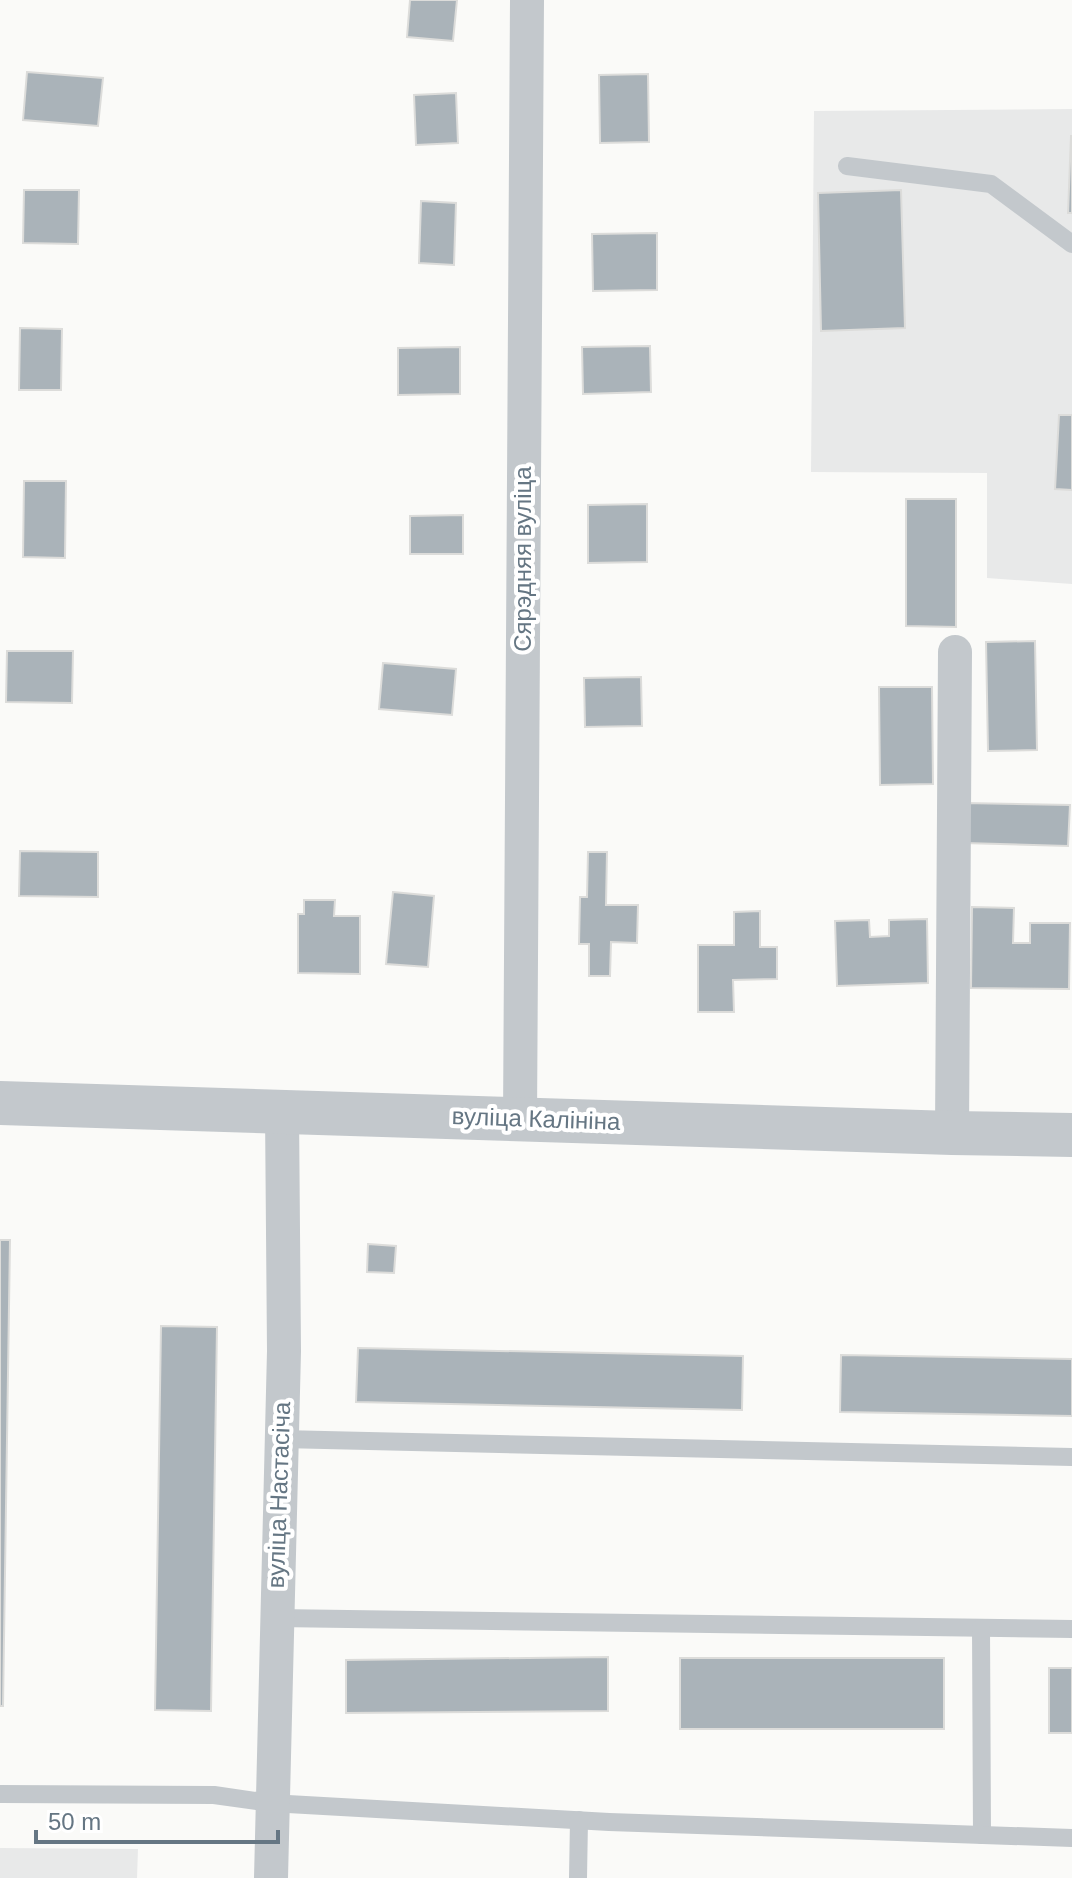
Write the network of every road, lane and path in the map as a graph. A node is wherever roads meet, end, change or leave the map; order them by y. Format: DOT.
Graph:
graph roads {
  1 [pos="527,0"];
  2 [pos="847,166"];
  3 [pos="1072,244"];
  4 [pos="955,652"];
  5 [pos="0,1103"];
  6 [pos="282,1111"];
  7 [pos="520,1119"];
  8 [pos="952,1133"];
  9 [pos="1072,1135"];
  10 [pos="281,1439"];
  11 [pos="1072,1457"];
  12 [pos="276,1618"];
  13 [pos="981,1628"];
  14 [pos="1072,1629"];
  15 [pos="0,1794"];
  16 [pos="270,1803"];
  17 [pos="579,1820"];
  18 [pos="982,1835"];
  19 [pos="1072,1838"];
  20 [pos="271,1878"];
  21 [pos="578,1878"];
  1 -- 7 [label="street, Сярэдняя вуліца"];
  2 -- 3 [label="lane"];
  4 -- 8 [label="street"];
  5 -- 6 [label="street, вуліца Калініна"];
  6 -- 7 [label="street, вуліца Калініна"];
  6 -- 10 [label="street, вуліца Настасіча"];
  7 -- 8 [label="street, вуліца Калініна"];
  8 -- 9 [label="street, вуліца Калініна"];
  10 -- 11 [label="lane"];
  10 -- 12 [label="street, вуліца Настасіча"];
  12 -- 13 [label="lane"];
  12 -- 16 [label="street, вуліца Настасіча"];
  13 -- 14 [label="lane"];
  13 -- 18 [label="lane"];
  15 -- 16 [label="lane"];
  16 -- 17 [label="lane"];
  16 -- 20 [label="street, вуліца Настасіча"];
  17 -- 18 [label="lane"];
  17 -- 21 [label="lane"];
  18 -- 19 [label="lane"];
}
